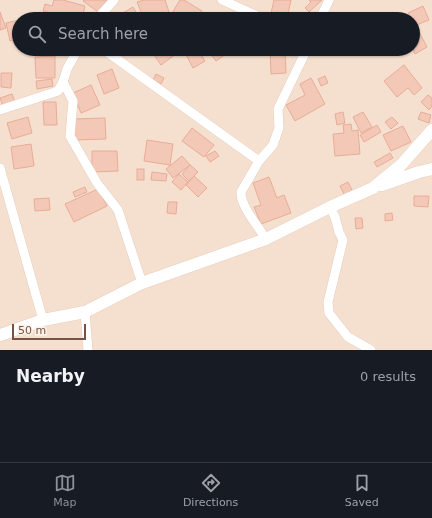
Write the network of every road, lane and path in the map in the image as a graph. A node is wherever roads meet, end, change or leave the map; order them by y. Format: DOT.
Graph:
graph roads {
  1 [pos="114,0"];
  2 [pos="222,0"];
  3 [pos="329,0"];
  4 [pos="103,12"];
  5 [pos="249,12"];
  6 [pos="323,12"];
  7 [pos="74,56"];
  8 [pos="113,56"];
  9 [pos="304,56"];
  10 [pos="63,82"];
  11 [pos="0,110"];
  12 [pos="432,130"];
  13 [pos="259,161"];
  14 [pos="0,168"];
  15 [pos="432,169"];
  16 [pos="2,180"];
  17 [pos="373,188"];
  18 [pos="330,207"];
  19 [pos="266,239"];
  20 [pos="142,283"];
  21 [pos="85,312"];
  22 [pos="43,320"];
  23 [pos="0,335"];
  24 [pos="88,350"];
  25 [pos="371,350"];
  1 -- 4 [label="street"];
  2 -- 5 [label="street"];
  3 -- 6 [label="street"];
  7 -- 10 [label="street"];
  8 -- 13 [label="street"];
  9 -- 13 [label="street"];
  10 -- 11 [label="street"];
  10 -- 20 [label="street"];
  12 -- 17 [label="street"];
  13 -- 19 [label="street"];
  14 -- 16 [label="street"];
  15 -- 17 [label="street"];
  16 -- 22 [label="street"];
  17 -- 18 [label="street"];
  18 -- 19 [label="street"];
  18 -- 25 [label="street"];
  19 -- 20 [label="street"];
  20 -- 21 [label="street"];
  21 -- 22 [label="street"];
  21 -- 24 [label="street"];
  22 -- 23 [label="street"];
}
